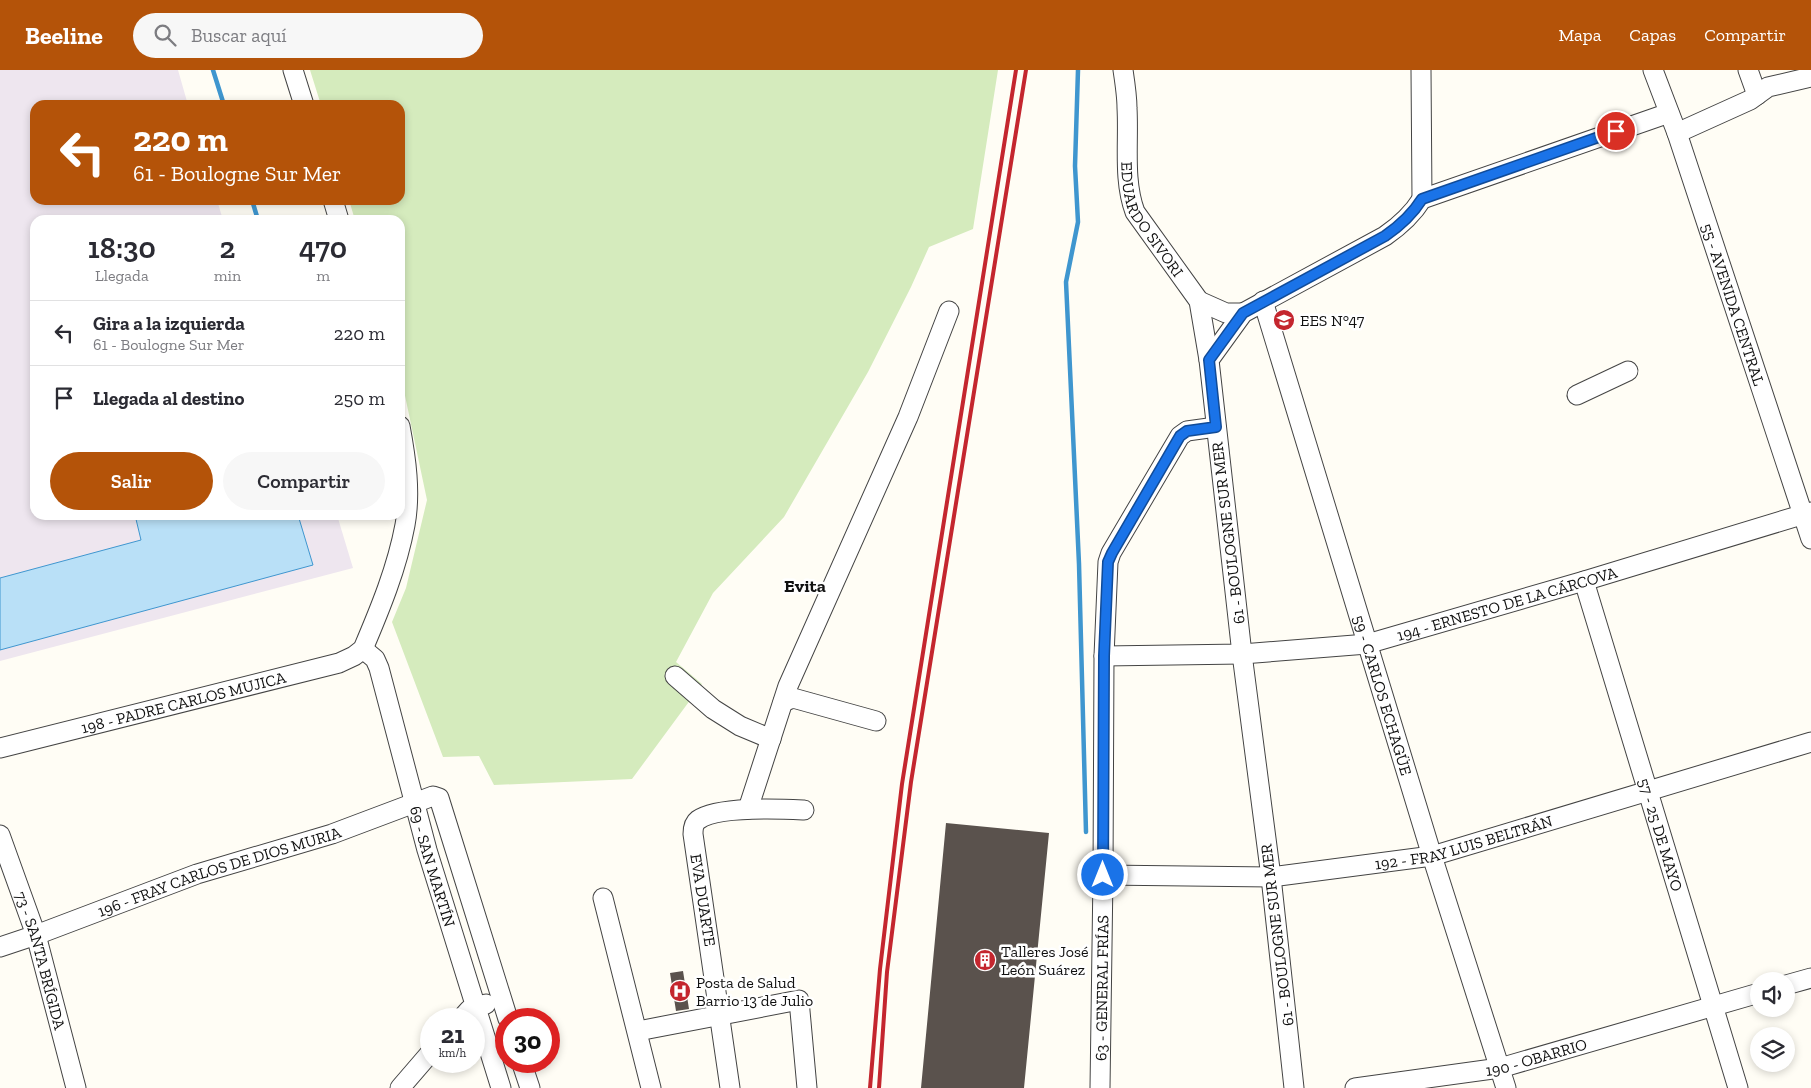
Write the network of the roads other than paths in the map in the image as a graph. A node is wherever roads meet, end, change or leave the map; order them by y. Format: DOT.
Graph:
graph roads {
  1 [pos="293,70"];
  2 [pos="1124,70"];
  3 [pos="1421,70"];
  4 [pos="1654,70"];
  5 [pos="1748,70"];
  6 [pos="1811,76"];
  7 [pos="1757,95"];
  8 [pos="302,100"];
  9 [pos="1669,112"];
  10 [pos="1677,133"];
  11 [pos="1422,199"];
  12 [pos="1199,301"];
  13 [pos="1263,301"];
  14 [pos="949,311"];
  15 [pos="1243,313"];
  16 [pos="1209,360"];
  17 [pos="1628,371"];
  18 [pos="1577,395"];
  19 [pos="1216,427"];
  20 [pos="405,450"];
  21 [pos="1807,513"];
  22 [pos="1811,539"];
  23 [pos="1584,581"];
  24 [pos="1366,644"];
  25 [pos="363,649"];
  26 [pos="1242,654"];
  27 [pos="1104,656"];
  28 [pos="675,676"];
  29 [pos="783,702"];
  30 [pos="876,721"];
  31 [pos="771,739"];
  32 [pos="1811,742"];
  33 [pos="0,748"];
  34 [pos="1647,790"];
  35 [pos="439,798"];
  36 [pos="415,802"];
  37 [pos="748,809"];
  38 [pos="804,810"];
  39 [pos="0,835"];
  40 [pos="1432,856"];
  41 [pos="1103,875"];
  42 [pos="1271,877"];
  43 [pos="603,898"];
  44 [pos="36,935"];
  45 [pos="0,947"];
  46 [pos="1811,978"];
  47 [pos="1795,982"];
  48 [pos="1750,996"];
  49 [pos="502,1000"];
  50 [pos="1713,1006"];
  51 [pos="467,1008"];
  52 [pos="481,1008"];
  53 [pos="505,1008"];
  54 [pos="720,1015"];
  55 [pos="638,1031"];
  56 [pos="485,1052"];
  57 [pos="420,1065"];
  58 [pos="1500,1068"];
  59 [pos="525,1073"];
  60 [pos="76,1088"];
  61 [pos="400,1088"];
  62 [pos="501,1088"];
  63 [pos="530,1088"];
  64 [pos="651,1088"];
  65 [pos="730,1088"];
  66 [pos="807,1088"];
  67 [pos="1100,1088"];
  68 [pos="1294,1088"];
  69 [pos="1355,1088"];
  70 [pos="1506,1088"];
  71 [pos="1738,1088"];
  1 -- 8 [label="street"];
  2 -- 12 [label="street, EDUARDO SIVORI"];
  3 -- 11 [label="street"];
  4 -- 9 [label="street, 55 - AVENIDA CENTRAL"];
  5 -- 7 [label="street"];
  6 -- 7 [label="street"];
  7 -- 10 [label="street"];
  9 -- 10 [label="street, 55 - AVENIDA CENTRAL"];
  9 -- 11 [label="street"];
  10 -- 21 [label="street, 55 - AVENIDA CENTRAL"];
  11 -- 13 [label="street"];
  12 -- 15 [label="street"];
  12 -- 16 [label="street, EDUARDO SIVORI"];
  13 -- 15 [label="street"];
  13 -- 24 [label="street, 59 - CARLOS ECHAGÜE"];
  14 -- 29 [label="street"];
  15 -- 16 [label="street"];
  16 -- 19 [label="street, 61 - BOULOGNE SUR MER"];
  17 -- 18 [label="street"];
  19 -- 26 [label="street, 61 - BOULOGNE SUR MER"];
  19 -- 27 [label="street, 63 - GENERAL FRÍAS"];
  20 -- 25 [label="street"];
  21 -- 22 [label="street, 55 - AVENIDA CENTRAL"];
  21 -- 23 [label="street, 194 - ERNESTO DE LA CÁRCOVA"];
  23 -- 24 [label="street, 194 - ERNESTO DE LA CÁRCOVA"];
  23 -- 34 [label="street, 57 - 25 DE MAYO"];
  24 -- 26 [label="street, 194 - ERNESTO DE LA CÁRCOVA"];
  24 -- 40 [label="street, 59 - CARLOS ECHAGÜE"];
  25 -- 33 [label="street, 198 - PADRE CARLOS MUJICA"];
  25 -- 36 [label="street, 69 - SAN MARTÍN"];
  26 -- 27 [label="street, 194 - ERNESTO DE LA CÁRCOVA"];
  26 -- 42 [label="street, 61 - BOULOGNE SUR MER"];
  27 -- 41 [label="street, 63 - GENERAL FRÍAS"];
  28 -- 31 [label="street"];
  29 -- 30 [label="street"];
  29 -- 31 [label="street"];
  31 -- 37 [label="street"];
  32 -- 34 [label="street, 192 - FRAY LUIS BELTRÁN"];
  34 -- 40 [label="street, 192 - FRAY LUIS BELTRÁN"];
  34 -- 50 [label="street, 57 - 25 DE MAYO"];
  35 -- 36 [label="street, 196 - FRAY CARLOS DE DIOS MURIA"];
  35 -- 49 [label="street, 69 - SAN MARTÍN"];
  36 -- 44 [label="street, 196 - FRAY CARLOS DE DIOS MURIA"];
  36 -- 51 [label="street, 69 - SAN MARTÍN"];
  37 -- 38 [label="street, EVA DUARTE"];
  37 -- 54 [label="street, EVA DUARTE"];
  39 -- 44 [label="street, 73 - SANTA BRÍGIDA"];
  40 -- 42 [label="street, 192 - FRAY LUIS BELTRÁN"];
  40 -- 58 [label="street, 59 - CARLOS ECHAGÜE"];
  41 -- 42 [label="street, 192 - FRAY LUIS BELTRÁN"];
  41 -- 67 [label="street, 63 - GENERAL FRÍAS"];
  42 -- 68 [label="street, 61 - BOULOGNE SUR MER"];
  43 -- 55 [label="street"];
  44 -- 45 [label="street, 196 - FRAY CARLOS DE DIOS MURIA"];
  44 -- 60 [label="street, 73 - SANTA BRÍGIDA"];
  46 -- 47 [label="street"];
  48 -- 50 [label="street, 190 - OBARRIO"];
  49 -- 52 [label="street"];
  49 -- 53 [label="street, 69 - SAN MARTÍN"];
  50 -- 58 [label="street, 190 - OBARRIO"];
  50 -- 71 [label="street, 57 - 25 DE MAYO"];
  54 -- 55 [label="street"];
  54 -- 65 [label="street, EVA DUARTE"];
  54 -- 66 [label="street"];
  55 -- 64 [label="street"];
  56 -- 62 [label="street, 69 - SAN MARTÍN"];
  57 -- 61 [label="street"];
  58 -- 69 [label="street, 190 - OBARRIO"];
  58 -- 70 [label="street, 59 - CARLOS ECHAGÜE"];
  59 -- 63 [label="street"];
}
